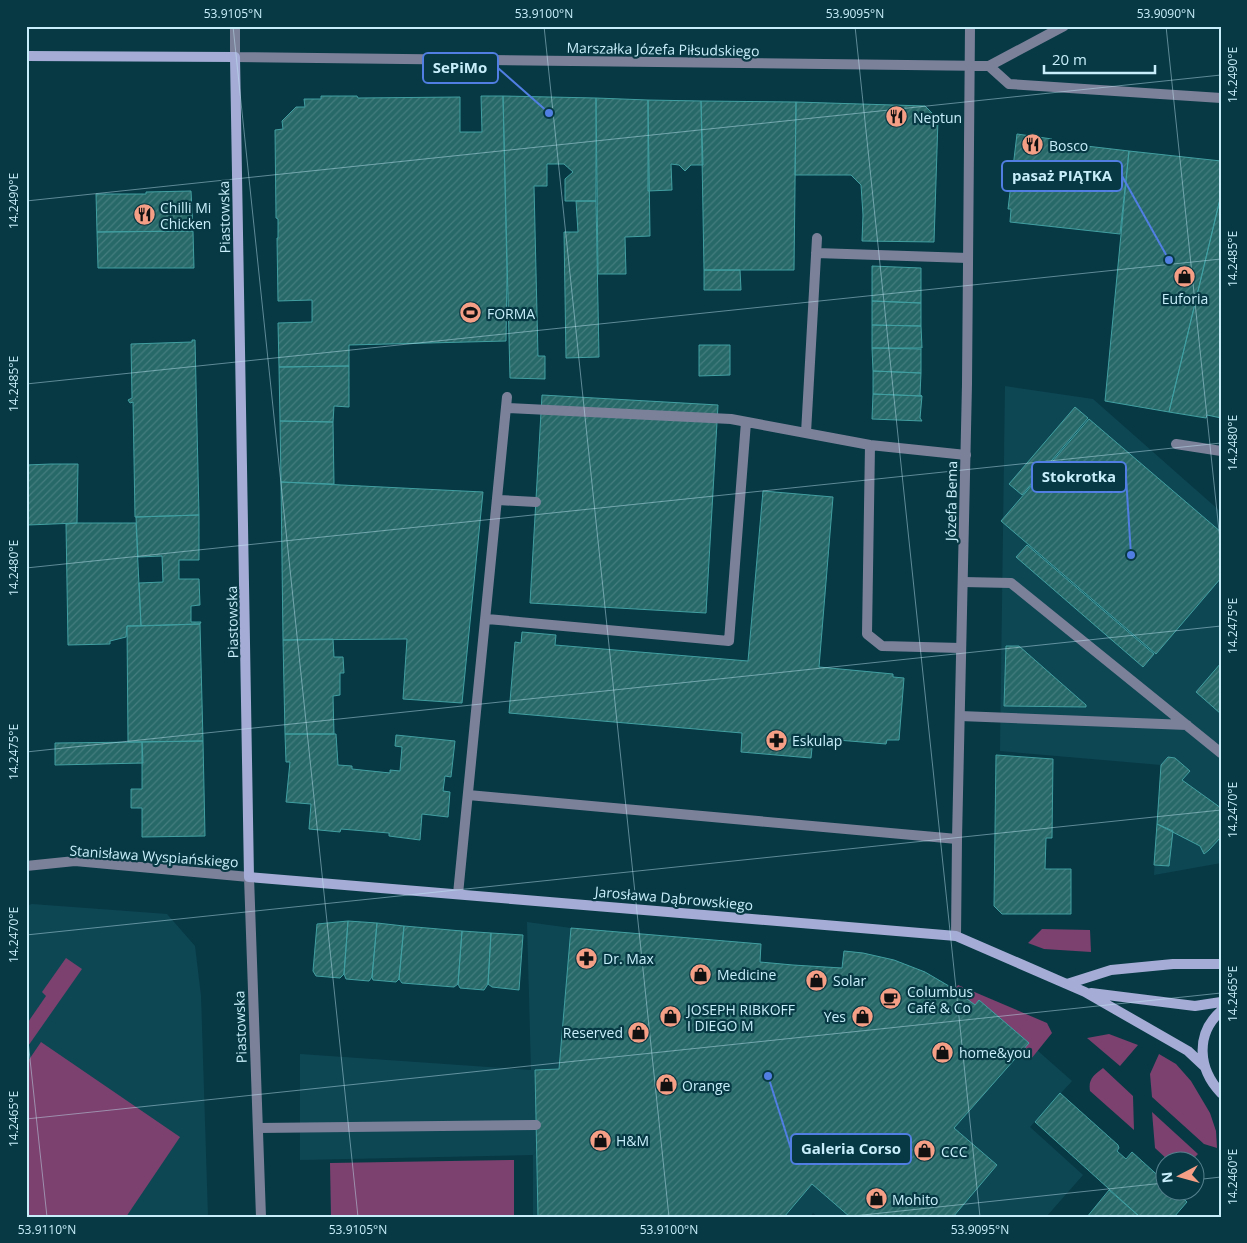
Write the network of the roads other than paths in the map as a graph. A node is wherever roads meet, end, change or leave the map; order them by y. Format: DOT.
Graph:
graph roads {
  1 [pos="235,26"];
  2 [pos="970,26"];
  3 [pos="1064,26"];
  4 [pos="26,56"];
  5 [pos="235,57"];
  6 [pos="970,66"];
  7 [pos="989,66"];
  8 [pos="1220,95"];
  9 [pos="817,238"];
  10 [pos="816,253"];
  11 [pos="968,258"];
  12 [pos="507,397"];
  13 [pos="507,408"];
  14 [pos="746,422"];
  15 [pos="806,433"];
  16 [pos="1176,444"];
  17 [pos="870,445"];
  18 [pos="1221,451"];
  19 [pos="966,455"];
  20 [pos="498,500"];
  21 [pos="536,502"];
  22 [pos="963,582"];
  23 [pos="486,619"];
  24 [pos="961,648"];
  25 [pos="960,716"];
  26 [pos="1187,725"];
  27 [pos="1221,753"];
  28 [pos="468,795"];
  29 [pos="957,839"];
  30 [pos="26,866"];
  31 [pos="249,877"];
  32 [pos="458,894"];
  33 [pos="956,936"];
  34 [pos="1221,964"];
  35 [pos="1067,984"];
  36 [pos="1085,992"];
  37 [pos="1221,1002"];
  38 [pos="1221,1011"];
  39 [pos="1204,1066"];
  40 [pos="1221,1093"];
  41 [pos="536,1125"];
  42 [pos="258,1128"];
  43 [pos="261,1217"];
  1 -- 5 [label="street, Piastowska"];
  2 -- 6 [label="street, Józefa Bema"];
  3 -- 7 [label="street"];
  4 -- 5 [label="street, Marszałka Józefa Piłsudskiego"];
  5 -- 6 [label="street, Marszałka Józefa Piłsudskiego"];
  5 -- 31 [label="street, Piastowska"];
  6 -- 7 [label="street, Marszałka Józefa Piłsudskiego"];
  6 -- 11 [label="street, Józefa Bema"];
  7 -- 8 [label="street"];
  9 -- 10 [label="street"];
  10 -- 11 [label="street"];
  10 -- 15 [label="street"];
  11 -- 19 [label="street, Józefa Bema"];
  12 -- 13 [label="street"];
  13 -- 14 [label="street"];
  13 -- 20 [label="street"];
  14 -- 15 [label="street"];
  14 -- 23 [label="street"];
  15 -- 17 [label="street"];
  16 -- 18 [label="street"];
  17 -- 19 [label="street"];
  17 -- 24 [label="street"];
  19 -- 22 [label="street, Józefa Bema"];
  20 -- 21 [label="street"];
  20 -- 23 [label="street"];
  22 -- 24 [label="street, Józefa Bema"];
  22 -- 26 [label="street"];
  23 -- 28 [label="street"];
  24 -- 25 [label="street, Józefa Bema"];
  25 -- 26 [label="street"];
  25 -- 29 [label="street, Józefa Bema"];
  26 -- 27 [label="street"];
  28 -- 29 [label="street"];
  28 -- 32 [label="street"];
  29 -- 33 [label="street, Józefa Bema"];
  30 -- 31 [label="street, Stanisława Wyspiańskiego"];
  31 -- 32 [label="street, Jarosława Dąbrowskiego"];
  31 -- 42 [label="street, Piastowska"];
  32 -- 33 [label="street, Jarosława Dąbrowskiego"];
  33 -- 35 [label="street, Jarosława Dąbrowskiego"];
  34 -- 35 [label="street"];
  35 -- 36 [label="street, Jarosława Dąbrowskiego"];
  36 -- 37 [label="street, Jarosława Dąbrowskiego"];
  36 -- 39 [label="street, Jarosława Dąbrowskiego"];
  38 -- 39 [label="street"];
  39 -- 40 [label="street"];
  41 -- 42 [label="street"];
  42 -- 43 [label="street, Piastowska"];
}
